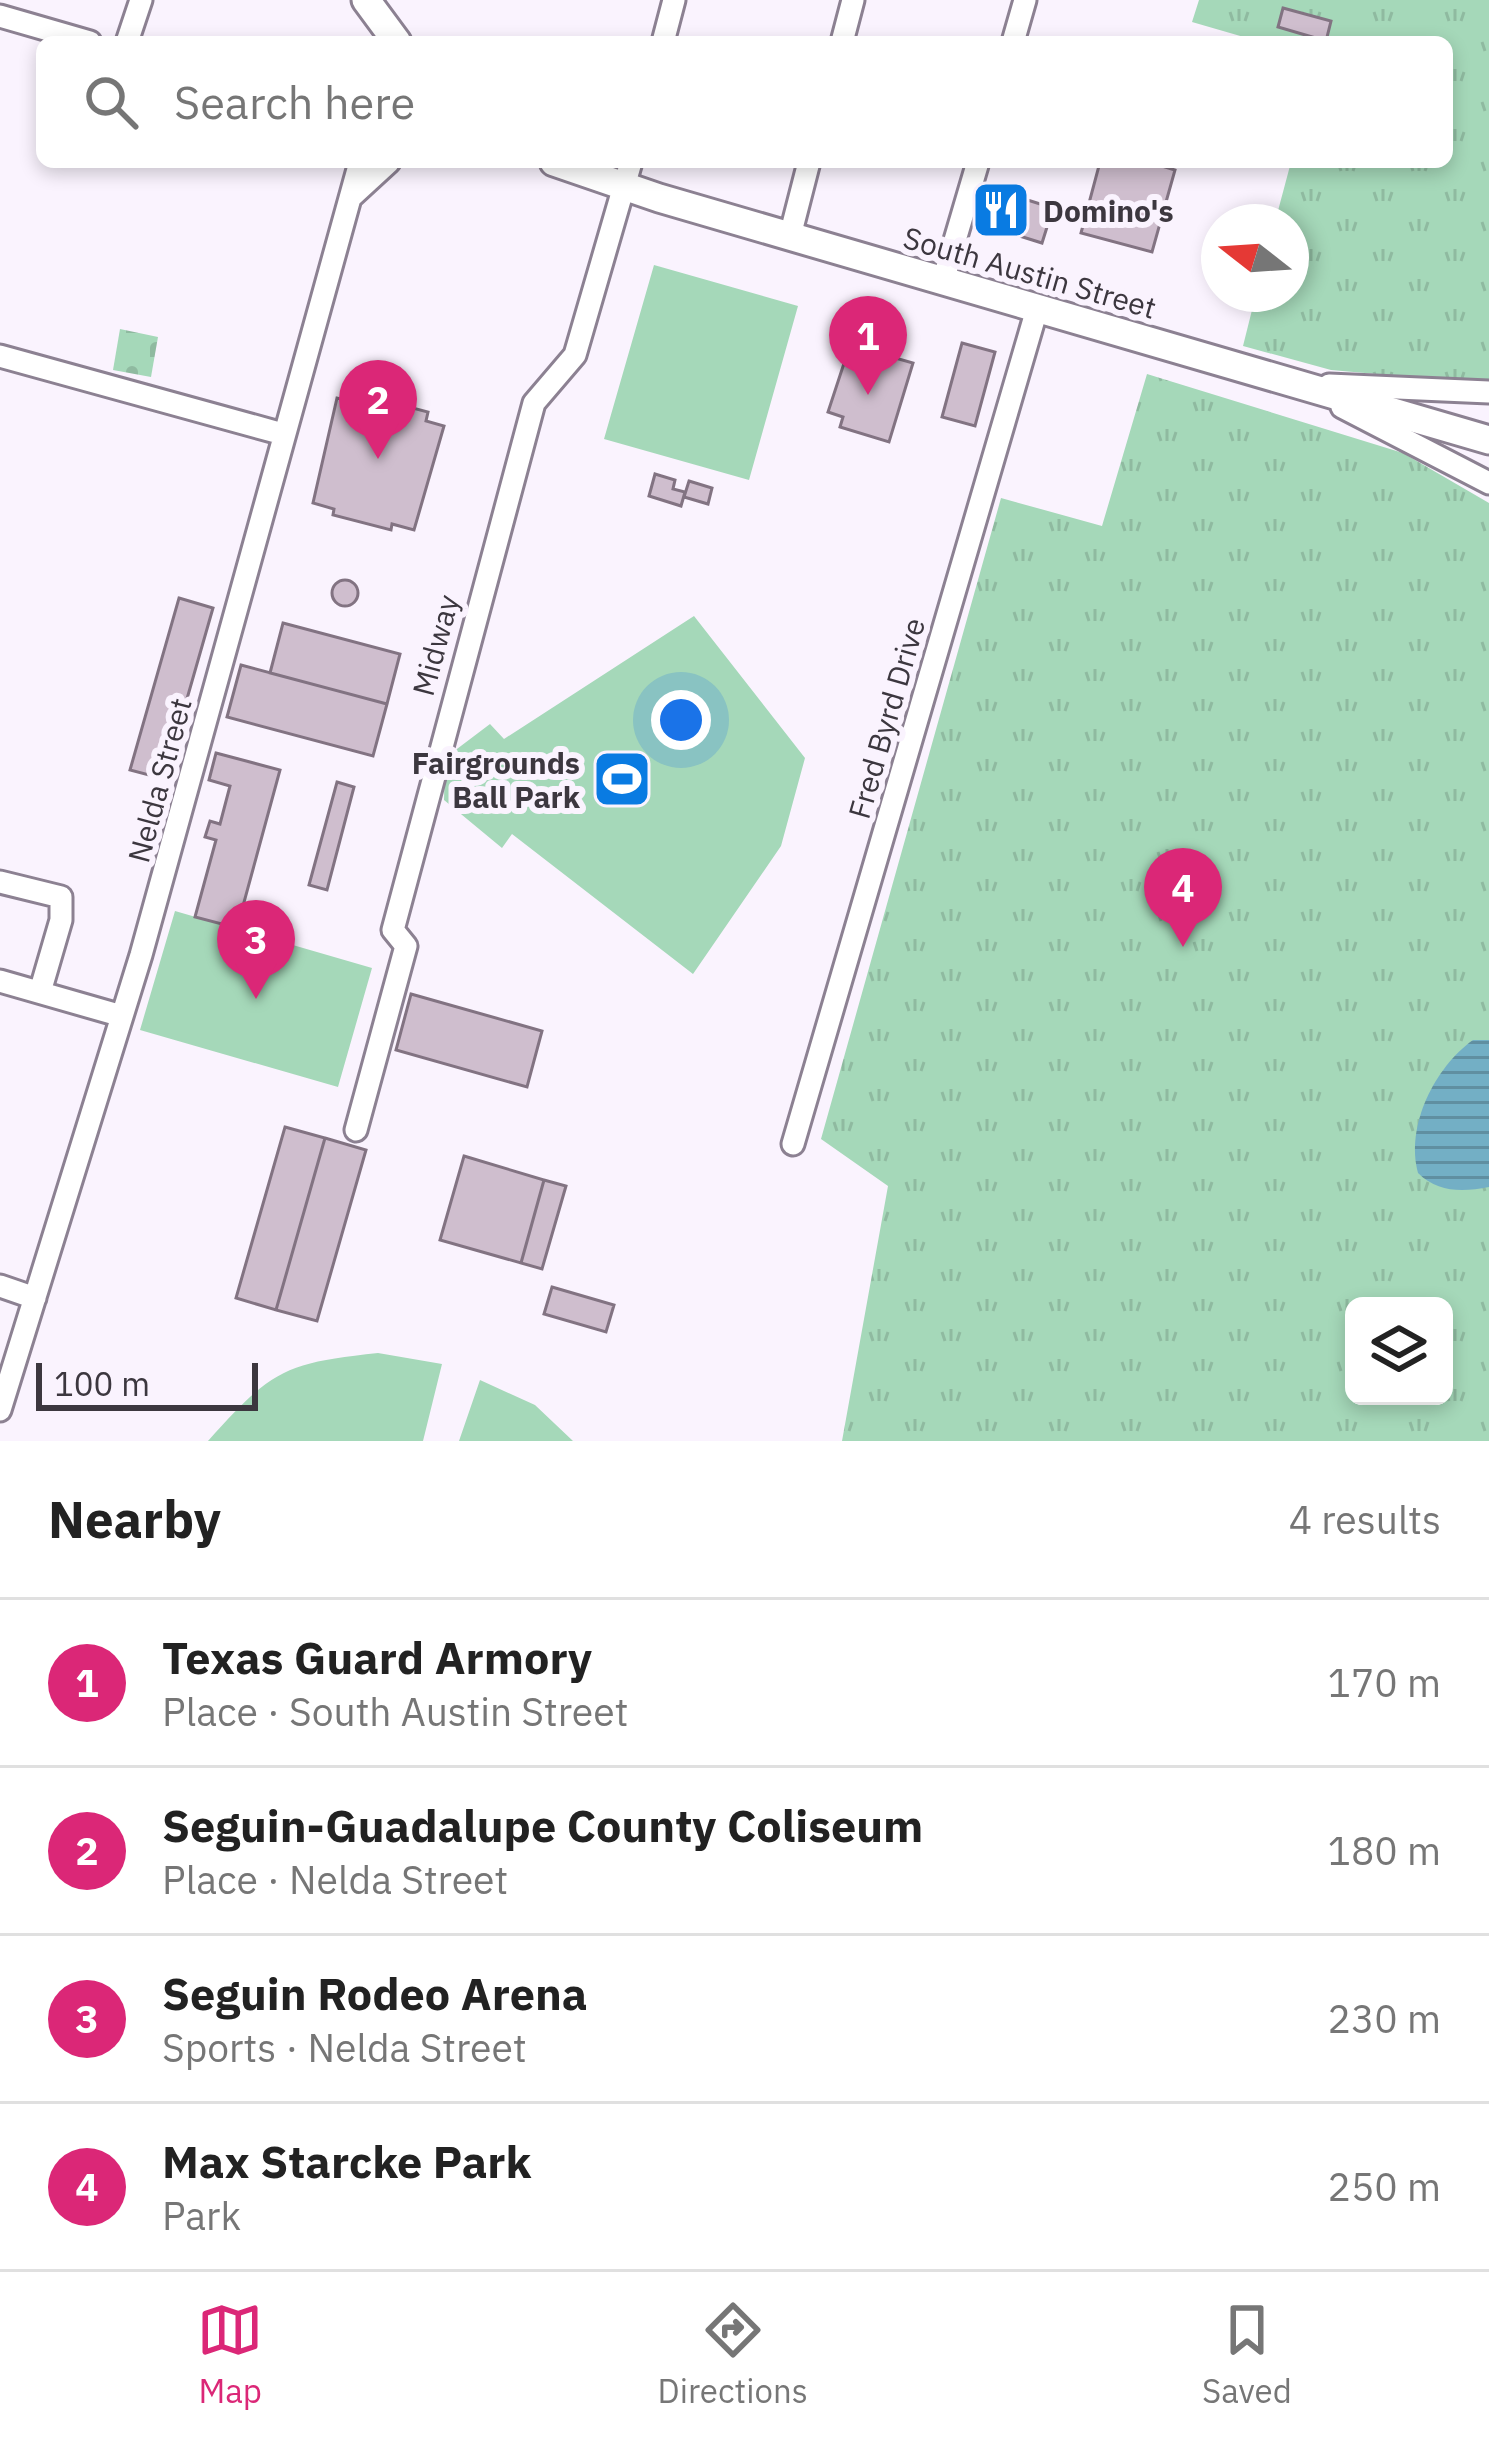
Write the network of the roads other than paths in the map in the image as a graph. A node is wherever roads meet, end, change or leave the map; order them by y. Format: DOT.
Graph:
graph roads {
  1 [pos="141,0"];
  2 [pos="366,0"];
  3 [pos="674,0"];
  4 [pos="853,0"];
  5 [pos="1025,0"];
  6 [pos="0,16"];
  7 [pos="69,36"];
  8 [pos="129,36"];
  9 [pos="391,36"];
  10 [pos="665,36"];
  11 [pos="844,36"];
  12 [pos="1014,36"];
  13 [pos="359,168"];
  14 [pos="382,168"];
  15 [pos="588,168"];
  16 [pos="807,168"];
  17 [pos="976,168"];
  18 [pos="628,175"];
  19 [pos="352,196"];
  20 [pos="790,236"];
  21 [pos="943,281"];
  22 [pos="1037,309"];
  23 [pos="0,356"];
  24 [pos="1293,385"];
  25 [pos="1489,392"];
  26 [pos="283,434"];
  27 [pos="1489,440"];
  28 [pos="1489,483"];
  29 [pos="0,882"];
  30 [pos="0,981"];
  31 [pos="40,992"];
  32 [pos="122,1016"];
  33 [pos="356,1130"];
  34 [pos="793,1144"];
  35 [pos="0,1286"];
  36 [pos="35,1298"];
  37 [pos="0,1410"];
  1 -- 8 [label="street"];
  2 -- 9 [label="main road"];
  3 -- 10 [label="street"];
  4 -- 11 [label="street"];
  5 -- 12 [label="street"];
  6 -- 7 [label="street"];
  13 -- 19 [label="street, Nelda Street"];
  14 -- 19 [label="street"];
  15 -- 18 [label="main road, South Austin Street"];
  16 -- 20 [label="street"];
  17 -- 21 [label="street"];
  18 -- 20 [label="main road, South Austin Street"];
  18 -- 33 [label="street, Midway"];
  19 -- 26 [label="street, Nelda Street"];
  20 -- 21 [label="main road, South Austin Street"];
  21 -- 22 [label="main road, South Austin Street"];
  22 -- 24 [label="main road, South Austin Street"];
  22 -- 34 [label="street, Fred Byrd Drive"];
  23 -- 26 [label="street"];
  24 -- 25 [label="street"];
  24 -- 27 [label="main road, South Austin Street"];
  24 -- 28 [label="street"];
  26 -- 32 [label="street, Nelda Street"];
  29 -- 31 [label="street"];
  30 -- 31 [label="street"];
  31 -- 32 [label="street"];
  32 -- 36 [label="street, Nelda Street"];
  35 -- 36 [label="street"];
  36 -- 37 [label="street, Nelda Street"];
}
